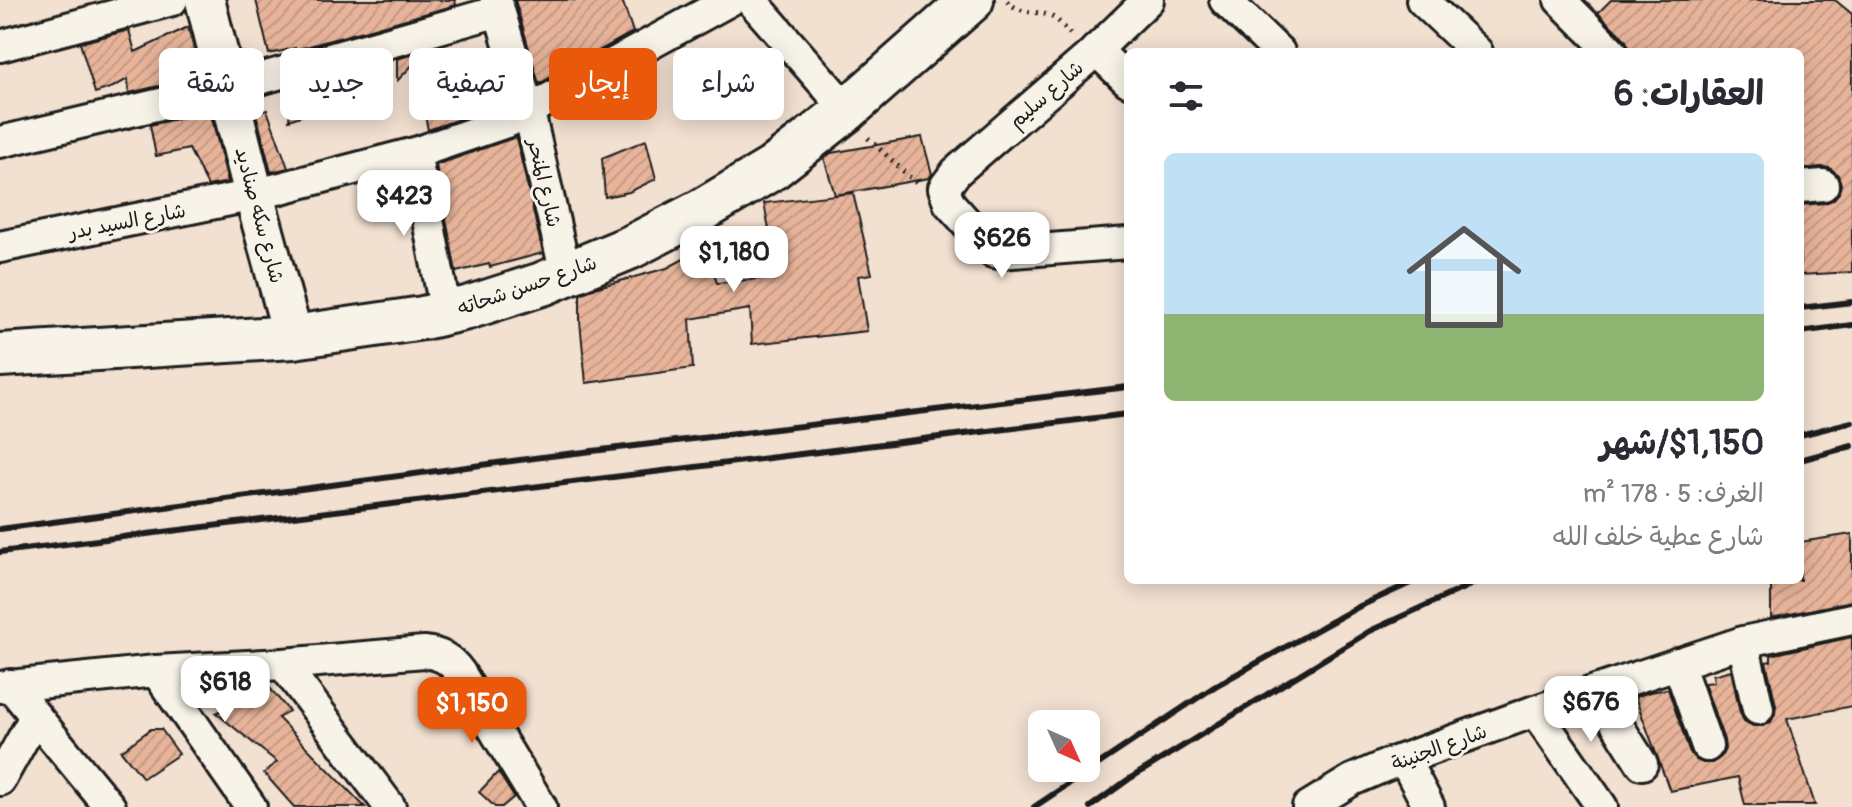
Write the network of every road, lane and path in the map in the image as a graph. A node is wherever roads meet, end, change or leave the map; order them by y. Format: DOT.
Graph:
graph roads {
  1 [pos="172,0"];
  2 [pos="205,0"];
  3 [pos="730,0"];
  4 [pos="751,0"];
  5 [pos="972,0"];
  6 [pos="1006,0"];
  7 [pos="1148,0"];
  8 [pos="1225,0"];
  9 [pos="1422,0"];
  10 [pos="1560,0"];
  11 [pos="498,5"];
  12 [pos="0,46"];
  13 [pos="218,48"];
  14 [pos="510,48"];
  15 [pos="1275,48"];
  16 [pos="1473,48"];
  17 [pos="1608,48"];
  18 [pos="1093,52"];
  19 [pos="264,77"];
  20 [pos="1124,78"];
  21 [pos="159,104"];
  22 [pos="533,110"];
  23 [pos="844,111"];
  24 [pos="236,120"];
  25 [pos="511,120"];
  26 [pos="531,120"];
  27 [pos="0,142"];
  28 [pos="415,153"];
  29 [pos="944,188"];
  30 [pos="254,195"];
  31 [pos="1124,243"];
  32 [pos="0,247"];
  33 [pos="566,275"];
  34 [pos="446,313"];
  35 [pos="293,337"];
  36 [pos="1,349"];
  37 [pos="1852,619"];
  38 [pos="1743,642"];
  39 [pos="1678,663"];
  40 [pos="283,664"];
  41 [pos="156,671"];
  42 [pos="5,686"];
  43 [pos="1596,691"];
  44 [pos="1758,709"];
  45 [pos="1535,711"];
  46 [pos="35,717"];
  47 [pos="1707,746"];
  48 [pos="1404,759"];
  49 [pos="1642,764"];
  50 [pos="0,780"];
  51 [pos="110,807"];
  52 [pos="251,807"];
  53 [pos="390,807"];
  54 [pos="541,807"];
  55 [pos="1308,807"];
  56 [pos="1429,807"];
  57 [pos="1602,807"];
  1 -- 12 [label="street"];
  2 -- 13 [label="street, شارع سكه صناديد"];
  3 -- 22 [label="street, شارع السيد بدر"];
  4 -- 23 [label="street"];
  5 -- 23 [label="main road, شارع حسن شحاته"];
  6 -- 18 [label="path"];
  7 -- 18 [label="street, شارع سليم"];
  8 -- 15 [label="street"];
  9 -- 16 [label="street"];
  10 -- 17 [label="street"];
  11 -- 14 [label="street, شارع المنحر"];
  11 -- 19 [label="street"];
  18 -- 20 [label="street"];
  18 -- 29 [label="street, شارع سليم"];
  21 -- 27 [label="street"];
  23 -- 29 [label="path"];
  23 -- 33 [label="main road, شارع حسن شحاته"];
  24 -- 30 [label="street, شارع سكه صناديد"];
  25 -- 28 [label="street, شارع السيد بدر"];
  26 -- 33 [label="street, شارع المنحر"];
  28 -- 30 [label="street, شارع السيد بدر"];
  28 -- 34 [label="street"];
  29 -- 31 [label="street"];
  30 -- 32 [label="street, شارع السيد بدر"];
  30 -- 35 [label="street, شارع سكه صناديد"];
  33 -- 34 [label="main road, شارع حسن شحاته"];
  34 -- 35 [label="main road, شارع حسن شحاته"];
  35 -- 36 [label="main road, شارع حسن شحاته"];
  37 -- 38 [label="street, شارع الجنينة"];
  38 -- 39 [label="street, شارع الجنينة"];
  38 -- 44 [label="street"];
  39 -- 43 [label="street, شارع الجنينة"];
  39 -- 47 [label="street"];
  40 -- 41 [label="street"];
  40 -- 53 [label="street"];
  40 -- 54 [label="street"];
  41 -- 42 [label="street"];
  41 -- 52 [label="street"];
  42 -- 46 [label="street"];
  43 -- 45 [label="street, شارع الجنينة"];
  43 -- 49 [label="street"];
  45 -- 48 [label="street, شارع الجنينة"];
  45 -- 57 [label="street"];
  46 -- 50 [label="street"];
  46 -- 51 [label="street"];
  48 -- 55 [label="street, شارع الجنينة"];
  48 -- 56 [label="street"];
}
